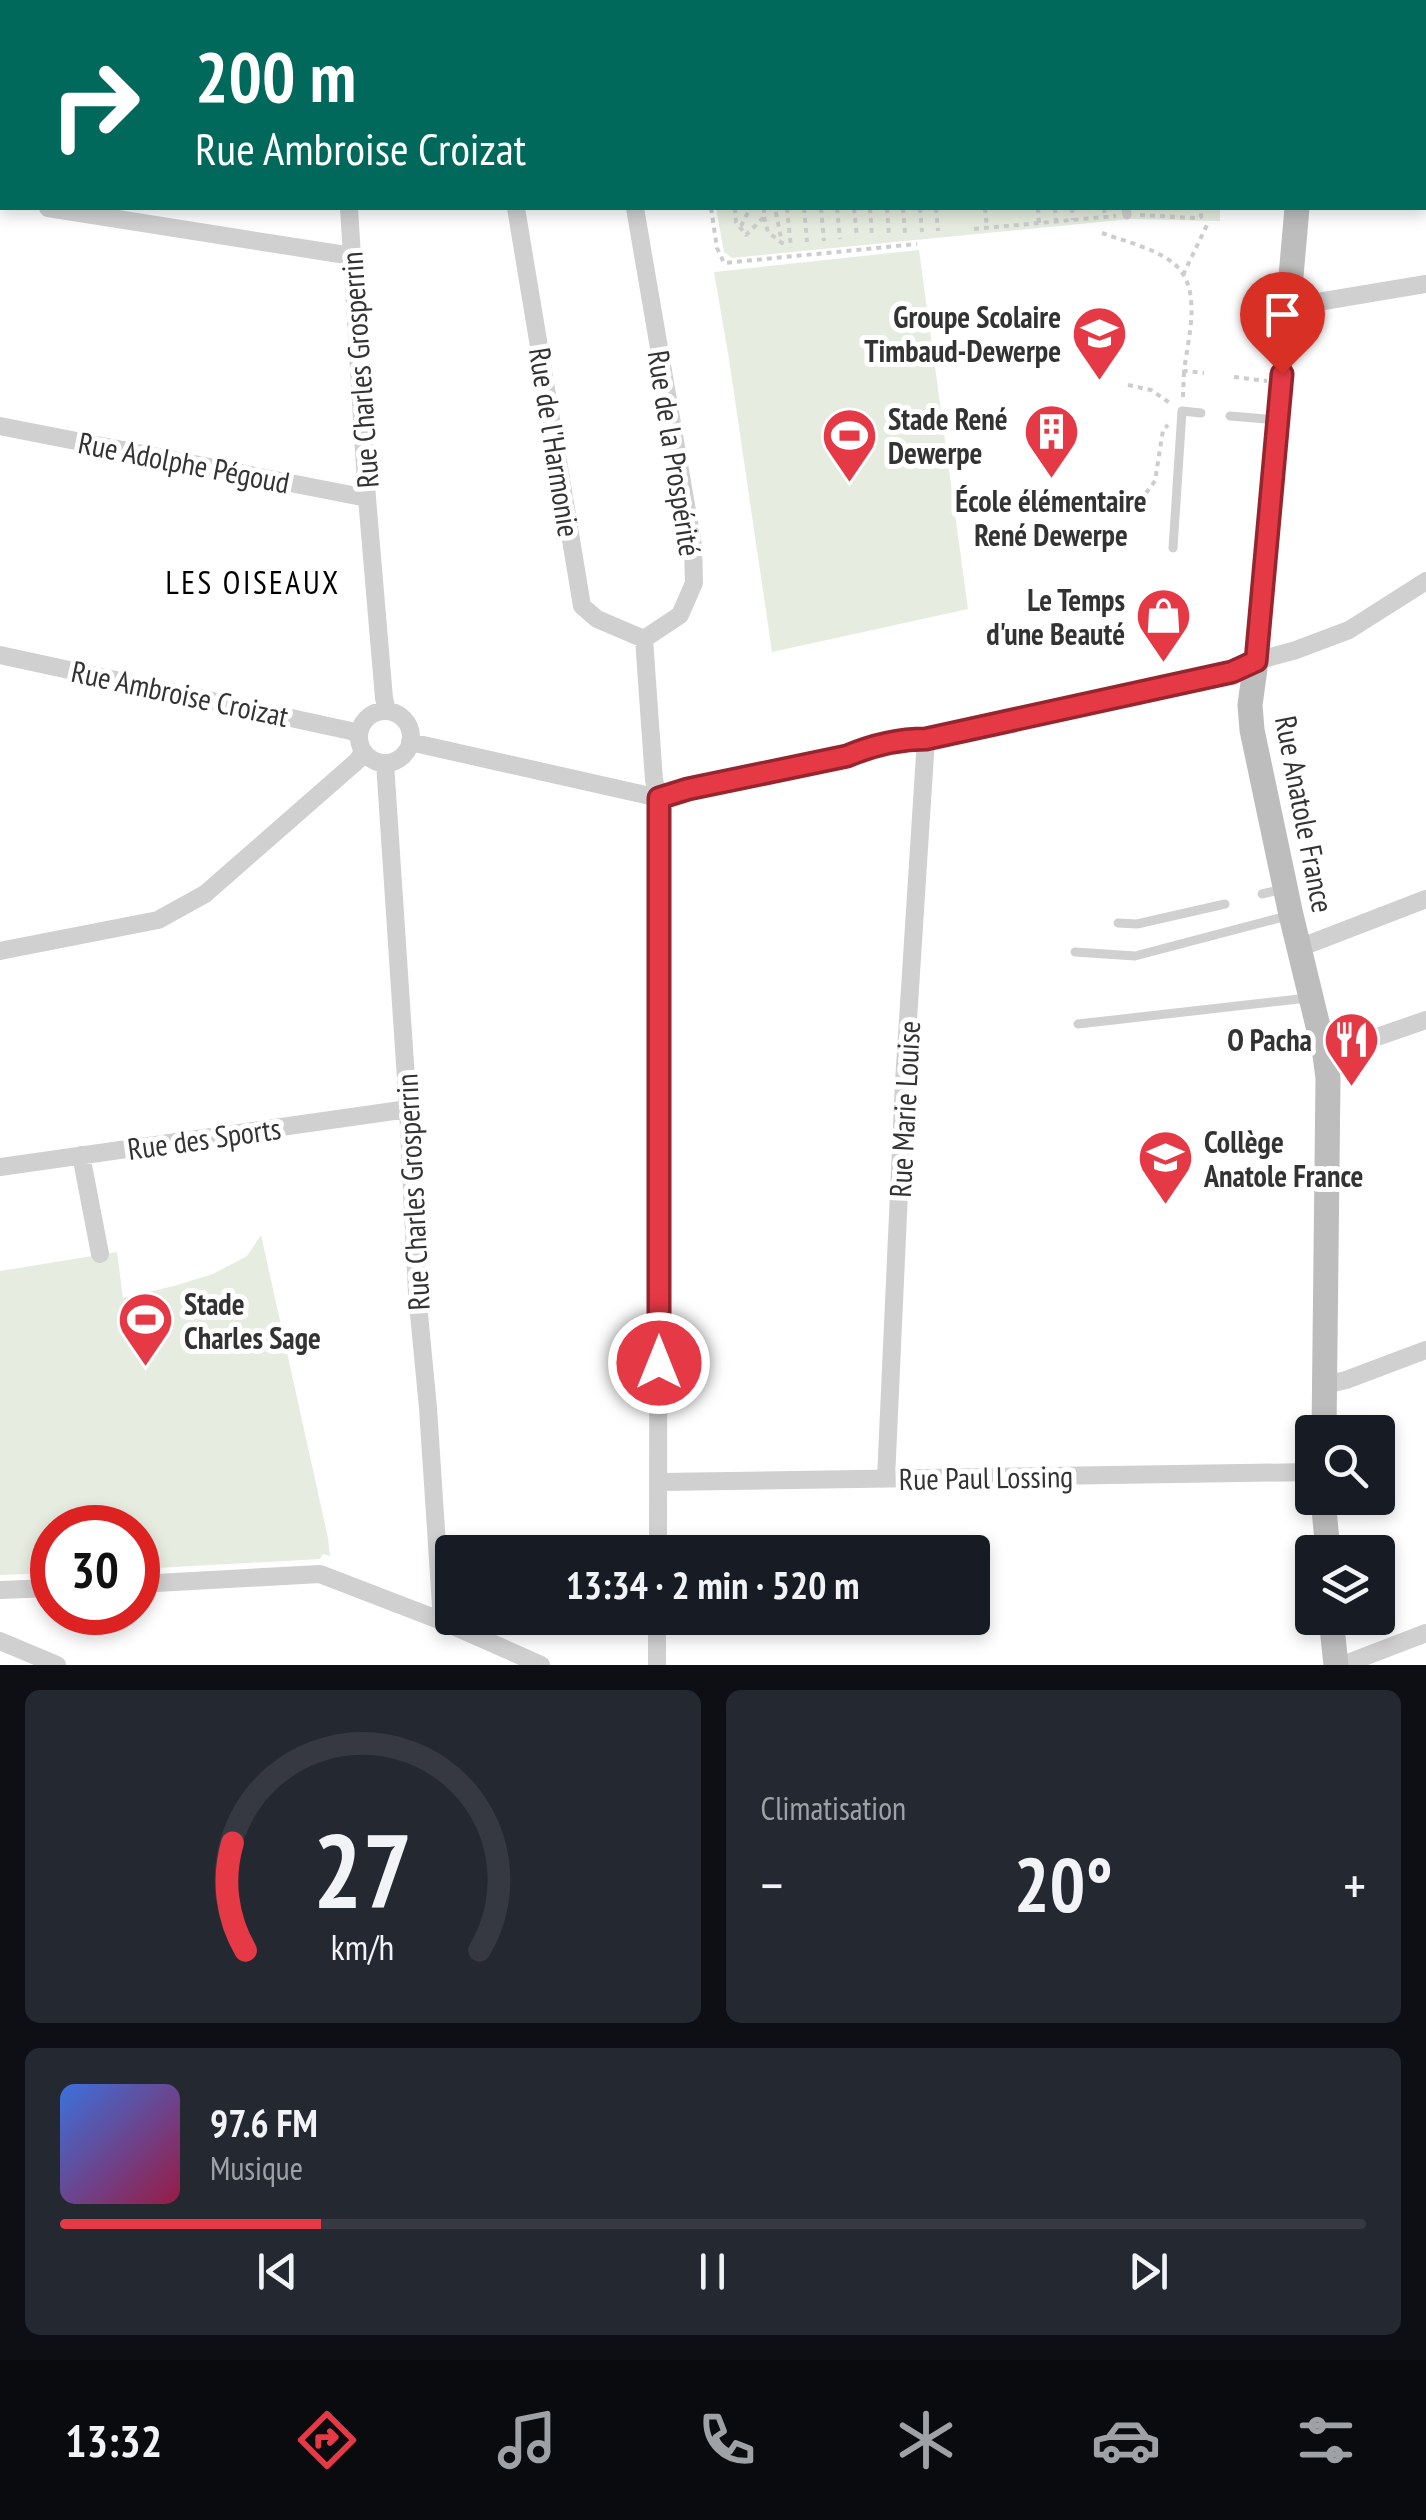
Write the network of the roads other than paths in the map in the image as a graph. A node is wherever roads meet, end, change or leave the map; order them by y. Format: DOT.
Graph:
graph roads {
  1 [pos="61,210"];
  2 [pos="349,210"];
  3 [pos="516,210"];
  4 [pos="635,210"];
  5 [pos="1296,210"];
  6 [pos="352,256"];
  7 [pos="1426,284"];
  8 [pos="1288,303"];
  9 [pos="1201,412"];
  10 [pos="1230,416"];
  11 [pos="1278,420"];
  12 [pos="0,426"];
  13 [pos="367,498"];
  14 [pos="1173,548"];
  15 [pos="1426,580"];
  16 [pos="644,640"];
  17 [pos="0,655"];
  18 [pos="1256,661"];
  19 [pos="388,710"];
  20 [pos="926,739"];
  21 [pos="410,742"];
  22 [pos="361,743"];
  23 [pos="385,763"];
  24 [pos="659,798"];
  25 [pos="1426,900"];
  26 [pos="1225,904"];
  27 [pos="1291,916"];
  28 [pos="1118,922"];
  29 [pos="1299,948"];
  30 [pos="0,951"];
  31 [pos="1075,952"];
  32 [pos="1312,998"];
  33 [pos="1426,1020"];
  34 [pos="1078,1024"];
  35 [pos="1325,1055"];
  36 [pos="408,1109"];
  37 [pos="81,1154"];
  38 [pos="0,1167"];
  39 [pos="100,1254"];
  40 [pos="1426,1350"];
  41 [pos="1325,1385"];
  42 [pos="1324,1415"];
  43 [pos="1295,1472"];
  44 [pos="886,1479"];
  45 [pos="659,1482"];
  46 [pos="436,1535"];
  47 [pos="658,1535"];
  48 [pos="160,1583"];
  49 [pos="30,1589"];
  50 [pos="0,1590"];
  51 [pos="435,1618"];
  52 [pos="1426,1633"];
  53 [pos="474,1635"];
  54 [pos="658,1635"];
  55 [pos="1334,1635"];
  56 [pos="0,1641"];
  57 [pos="56,1665"];
  58 [pos="541,1665"];
  59 [pos="657,1665"];
  60 [pos="1339,1665"];
  1 -- 6 [label="street"];
  2 -- 6 [label="street, Rue Charles Grosperrin"];
  3 -- 16 [label="street, Rue de l'Harmonie"];
  4 -- 16 [label="street, Rue de la Prospérité"];
  5 -- 8 [label="main road, Rue Anatole France"];
  6 -- 13 [label="street, Rue Charles Grosperrin"];
  7 -- 8 [label="street"];
  8 -- 11 [label="street, Rue Anatole France"];
  9 -- 14 [label="lane"];
  10 -- 11 [label="lane"];
  11 -- 18 [label="street, Rue Anatole France"];
  12 -- 13 [label="street, Rue Adolphe Pégoud"];
  13 -- 19 [label="street, Rue Charles Grosperrin"];
  15 -- 18 [label="street"];
  16 -- 24 [label="street"];
  17 -- 22 [label="street, Rue Ambroise Croizat"];
  18 -- 20 [label="street"];
  18 -- 27 [label="main road, Rue Anatole France"];
  19 -- 21 [label="street"];
  19 -- 22 [label="street"];
  20 -- 24 [label="street"];
  20 -- 44 [label="street, Rue Marie Louise"];
  21 -- 23 [label="street"];
  21 -- 24 [label="street"];
  22 -- 23 [label="street"];
  22 -- 30 [label="street"];
  23 -- 36 [label="street, Rue Charles Grosperrin"];
  24 -- 45 [label="street"];
  25 -- 29 [label="street"];
  26 -- 28 [label="lane"];
  27 -- 29 [label="main road, Rue Anatole France"];
  27 -- 31 [label="lane"];
  29 -- 32 [label="main road, Rue Anatole France"];
  32 -- 34 [label="lane"];
  32 -- 35 [label="main road, Rue Anatole France"];
  33 -- 35 [label="street"];
  35 -- 41 [label="main road, Rue Anatole France"];
  36 -- 37 [label="street, Rue des Sports"];
  36 -- 46 [label="street, Rue Charles Grosperrin"];
  37 -- 38 [label="street, Rue des Sports"];
  37 -- 39 [label="street"];
  40 -- 41 [label="street"];
  41 -- 42 [label="main road, Rue Anatole France"];
  43 -- 44 [label="street, Rue Paul Lossing"];
  44 -- 45 [label="street, Rue Paul Lossing"];
  45 -- 47 [label="street"];
  48 -- 51 [label="street"];
  49 -- 50 [label="street"];
  52 -- 60 [label="street"];
  53 -- 58 [label="street"];
  54 -- 59 [label="street"];
  55 -- 60 [label="main road"];
  56 -- 57 [label="street"];
}
